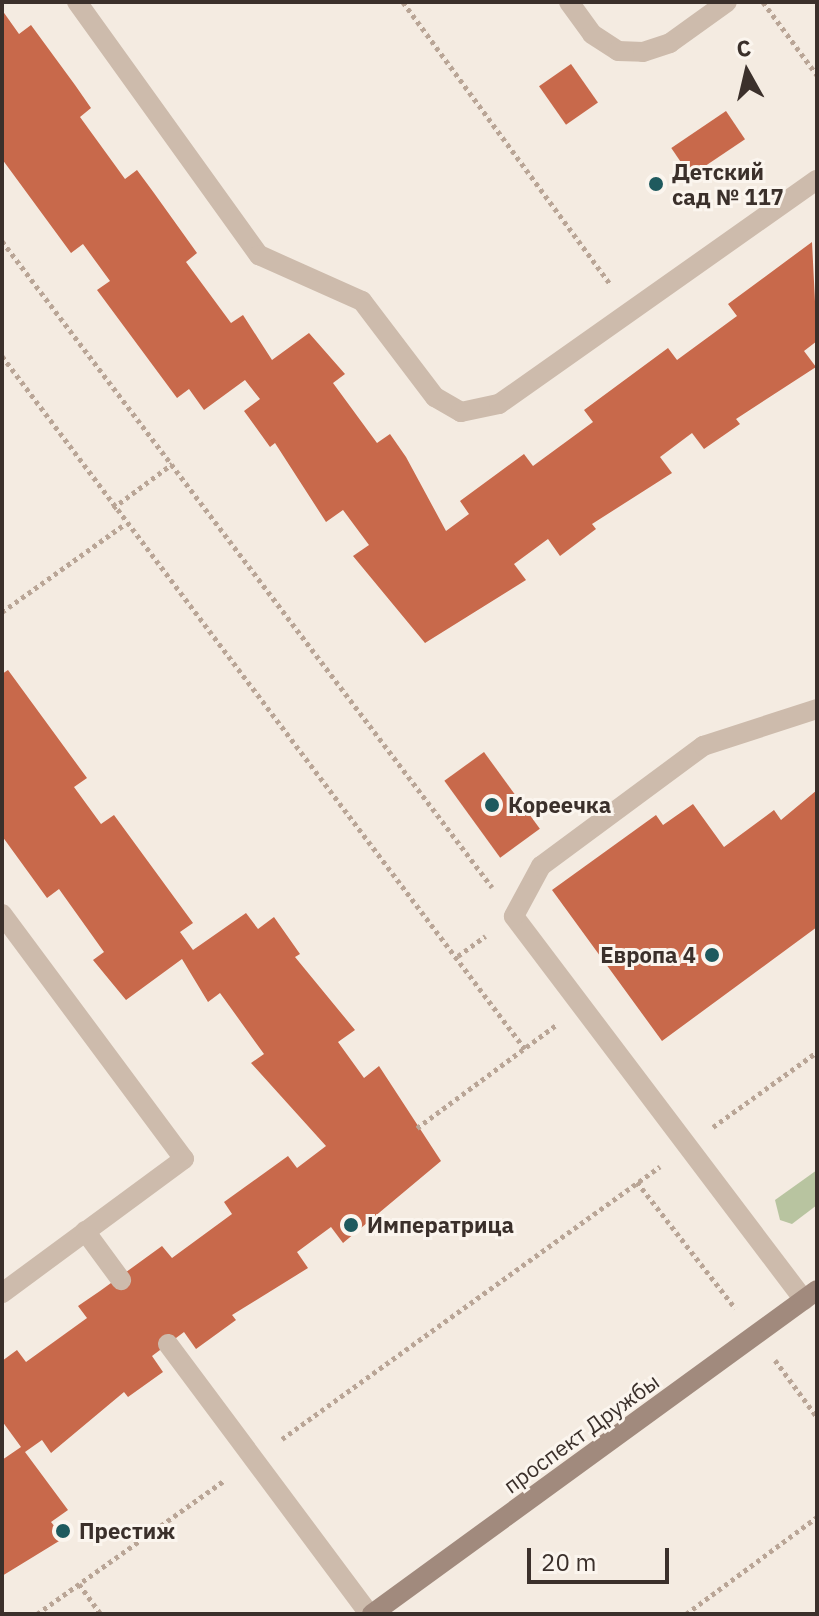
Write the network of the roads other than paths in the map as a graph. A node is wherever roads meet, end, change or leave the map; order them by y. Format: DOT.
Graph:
graph roads {
  1 [pos="77,2"];
  2 [pos="569,2"];
  3 [pos="727,2"];
  4 [pos="817,180"];
  5 [pos="817,709"];
  6 [pos="2,914"];
  7 [pos="85,1231"];
  8 [pos="121,1280"];
  9 [pos="2,1293"];
  10 [pos="810,1295"];
  11 [pos="168,1344"];
  12 [pos="371,1614"];
  1 -- 4 [label="lane"];
  2 -- 3 [label="lane"];
  5 -- 10 [label="lane"];
  6 -- 7 [label="lane"];
  7 -- 8 [label="lane"];
  7 -- 9 [label="lane"];
  10 -- 12 [label="main road, проспект Дружбы"];
  11 -- 12 [label="lane"];
}
